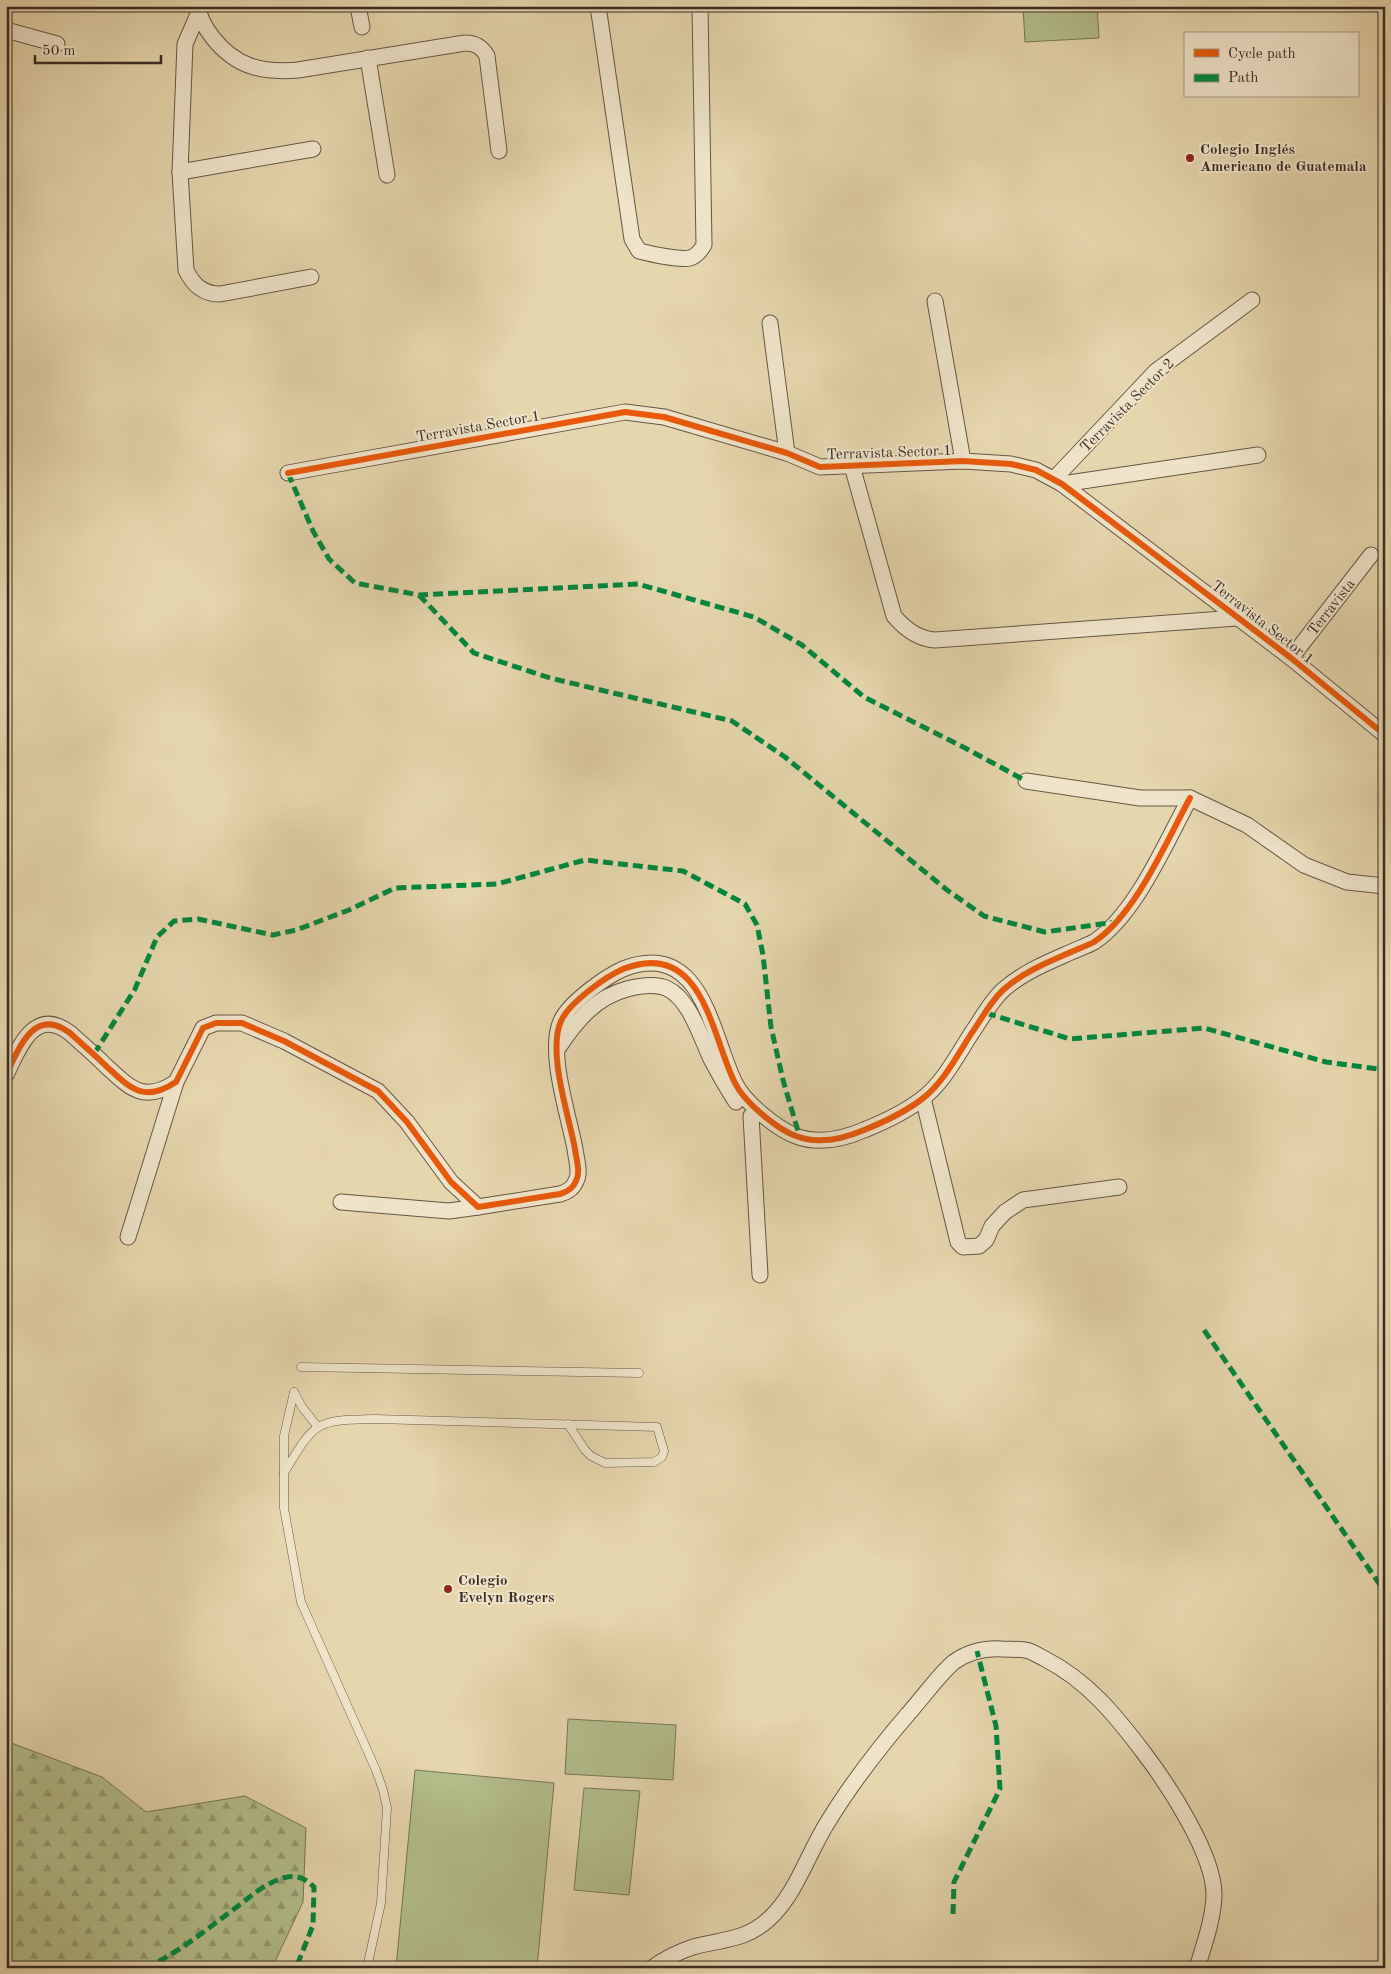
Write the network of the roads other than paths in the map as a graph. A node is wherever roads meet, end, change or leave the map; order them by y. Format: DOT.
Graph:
graph roads {
  1 [pos="358,6"];
  2 [pos="598,6"];
  3 [pos="700,6"];
  4 [pos="199,9"];
  5 [pos="362,27"];
  6 [pos="6,30"];
  7 [pos="56,44"];
  8 [pos="368,58"];
  9 [pos="313,149"];
  10 [pos="499,150"];
  11 [pos="180,172"];
  12 [pos="387,175"];
  13 [pos="311,277"];
  14 [pos="1252,300"];
  15 [pos="934,301"];
  16 [pos="770,322"];
  17 [pos="787,453"];
  18 [pos="1258,455"];
  19 [pos="963,461"];
  20 [pos="852,466"];
  21 [pos="288,473"];
  22 [pos="1058,481"];
  23 [pos="1371,555"];
  24 [pos="1237,618"];
  25 [pos="1291,658"];
  26 [pos="1385,735"];
  27 [pos="1026,781"];
  28 [pos="1190,798"];
  29 [pos="1385,886"];
  30 [pos="557,1050"];
  31 [pos="6,1075"];
  32 [pos="176,1082"];
  33 [pos="923,1098"];
  34 [pos="751,1116"];
  35 [pos="780,1127"];
  36 [pos="1119,1187"];
  37 [pos="341,1202"];
  38 [pos="478,1208"];
  39 [pos="128,1237"];
  40 [pos="760,1275"];
  41 [pos="301,1367"];
  42 [pos="639,1373"];
  43 [pos="568,1424"];
  44 [pos="318,1426"];
  45 [pos="283,1474"];
  46 [pos="367,1968"];
  47 [pos="652,1968"];
  48 [pos="1197,1968"];
  1 -- 5 [label="street"];
  2 -- 3 [label="street"];
  4 -- 8 [label="street"];
  4 -- 11 [label="street"];
  6 -- 7 [label="street"];
  8 -- 10 [label="street"];
  8 -- 12 [label="street"];
  9 -- 11 [label="street"];
  11 -- 13 [label="street"];
  14 -- 22 [label="street, Terravista Sector 2"];
  15 -- 19 [label="street"];
  16 -- 17 [label="street"];
  17 -- 20 [label="street, Terravista Sector 1"];
  17 -- 21 [label="street, Terravista Sector 1"];
  18 -- 22 [label="street"];
  19 -- 20 [label="street, Terravista Sector 1"];
  19 -- 22 [label="street, Terravista Sector 1"];
  20 -- 24 [label="street"];
  22 -- 24 [label="street, Terravista Sector 1"];
  23 -- 25 [label="street, Terravista"];
  24 -- 25 [label="street, Terravista Sector 1"];
  25 -- 26 [label="street, Terravista Sector 1"];
  27 -- 28 [label="street"];
  28 -- 29 [label="street"];
  28 -- 33 [label="street"];
  30 -- 34 [label="street"];
  30 -- 35 [label="street"];
  30 -- 38 [label="street"];
  31 -- 32 [label="street"];
  32 -- 38 [label="street"];
  32 -- 39 [label="street"];
  33 -- 35 [label="street"];
  33 -- 36 [label="street"];
  34 -- 35 [label="street"];
  34 -- 40 [label="street"];
  37 -- 38 [label="street"];
  41 -- 42 [label="lane"];
  43 -- 43 [label="lane"];
  43 -- 44 [label="lane"];
  44 -- 45 [label="lane"];
  44 -- 45 [label="lane"];
  45 -- 46 [label="lane"];
  47 -- 48 [label="street"];
}
